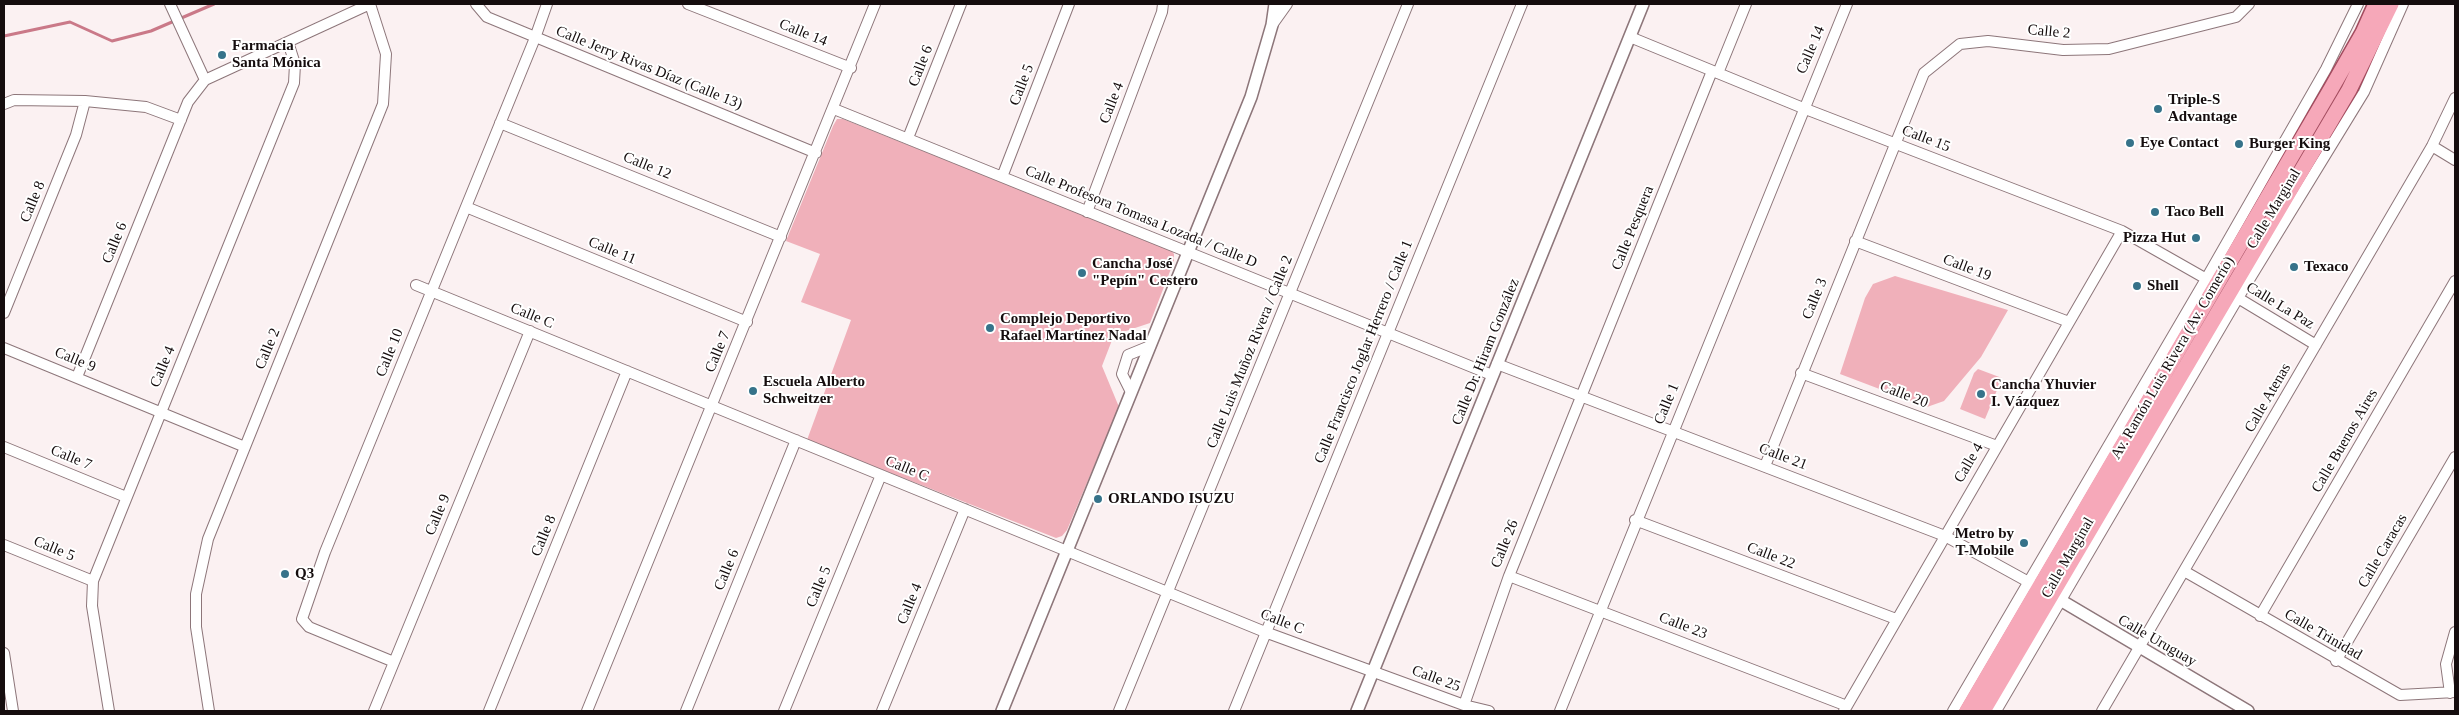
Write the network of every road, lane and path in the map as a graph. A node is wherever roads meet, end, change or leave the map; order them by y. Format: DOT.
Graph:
graph roads {
  1 [pos="170,4"];
  2 [pos="370,4"];
  3 [pos="476,4"];
  4 [pos="547,4"];
  5 [pos="688,4"];
  6 [pos="875,4"];
  7 [pos="961,4"];
  8 [pos="1069,4"];
  9 [pos="1163,4"];
  10 [pos="1275,4"];
  11 [pos="1287,4"];
  12 [pos="1408,4"];
  13 [pos="1522,4"];
  14 [pos="1644,4"];
  15 [pos="1746,4"];
  16 [pos="1846,4"];
  17 [pos="2249,4"];
  18 [pos="2358,4"];
  19 [pos="2376,4"];
  20 [pos="2391,4"];
  21 [pos="2403,4"];
  22 [pos="1272,25"];
  23 [pos="1630,37"];
  24 [pos="535,38"];
  25 [pos="288,42"];
  26 [pos="851,68"];
  27 [pos="1715,72"];
  28 [pos="205,80"];
  29 [pos="2455,98"];
  30 [pos="85,101"];
  31 [pos="4,104"];
  32 [pos="1803,108"];
  33 [pos="834,109"];
  34 [pos="181,120"];
  35 [pos="500,123"];
  36 [pos="908,138"];
  37 [pos="1895,144"];
  38 [pos="2432,146"];
  39 [pos="816,153"];
  40 [pos="2455,160"];
  41 [pos="1002,177"];
  42 [pos="466,207"];
  43 [pos="1087,212"];
  44 [pos="2122,231"];
  45 [pos="781,237"];
  46 [pos="1855,241"];
  47 [pos="1188,252"];
  48 [pos="2455,281"];
  49 [pos="416,285"];
  50 [pos="2222,288"];
  51 [pos="432,291"];
  52 [pos="1290,294"];
  53 [pos="4,313"];
  54 [pos="747,322"];
  55 [pos="2069,322"];
  56 [pos="530,331"];
  57 [pos="1388,334"];
  58 [pos="2316,344"];
  59 [pos="1150,346"];
  60 [pos="4,348"];
  61 [pos="1494,370"];
  62 [pos="628,371"];
  63 [pos="1802,373"];
  64 [pos="77,377"];
  65 [pos="1131,392"];
  66 [pos="1582,397"];
  67 [pos="712,406"];
  68 [pos="161,412"];
  69 [pos="1672,431"];
  70 [pos="796,440"];
  71 [pos="4,446"];
  72 [pos="245,446"];
  73 [pos="1997,446"];
  74 [pos="2455,457"];
  75 [pos="1765,466"];
  76 [pos="881,475"];
  77 [pos="126,497"];
  78 [pos="965,509"];
  79 [pos="1636,520"];
  80 [pos="1945,536"];
  81 [pos="5,549"];
  82 [pos="1067,550"];
  83 [pos="2184,572"];
  84 [pos="1508,576"];
  85 [pos="93,581"];
  86 [pos="2045,592"];
  87 [pos="1168,593"];
  88 [pos="1599,610"];
  89 [pos="2260,616"];
  90 [pos="1896,619"];
  91 [pos="1265,632"];
  92 [pos="2455,632"];
  93 [pos="2139,648"];
  94 [pos="4,653"];
  95 [pos="2336,661"];
  96 [pos="394,662"];
  97 [pos="1373,672"];
  98 [pos="2452,693"];
  99 [pos="1464,705"];
  100 [pos="1845,708"];
  101 [pos="13,711"];
  102 [pos="109,711"];
  103 [pos="209,711"];
  104 [pos="374,711"];
  105 [pos="489,711"];
  106 [pos="587,711"];
  107 [pos="686,711"];
  108 [pos="784,711"];
  109 [pos="882,711"];
  110 [pos="1002,711"];
  111 [pos="1119,711"];
  112 [pos="1234,711"];
  113 [pos="1357,711"];
  114 [pos="1489,711"];
  115 [pos="1560,711"];
  116 [pos="1953,711"];
  117 [pos="1967,711"];
  118 [pos="1983,711"];
  119 [pos="1996,711"];
  120 [pos="2102,711"];
  121 [pos="2248,711"];
  1 -- 28 [label="street"];
  2 -- 25 [label="street"];
  2 -- 72 [label="street, Calle 2"];
  3 -- 24 [label="street, Calle Jerry Rivas Díaz (Calle 13)"];
  4 -- 24 [label="street, Calle 10"];
  5 -- 26 [label="street, Calle 14"];
  6 -- 26 [label="street, Calle 7"];
  7 -- 36 [label="street, Calle 6"];
  8 -- 41 [label="street, Calle 5"];
  9 -- 43 [label="street, Calle 4"];
  10 -- 22 [label="street"];
  11 -- 22 [label="street"];
  12 -- 52 [label="street, Calle Luis Muñoz Rivera / Calle 2"];
  13 -- 57 [label="street, Calle Francisco Joglar Herrero / Calle 1"];
  14 -- 23 [label="street, Calle Dr. Hiram González"];
  15 -- 27 [label="street"];
  16 -- 32 [label="street, Calle 14"];
  17 -- 37 [label="street, Calle 2"];
  18 -- 50 [label="street, Calle Marginal"];
  19 -- 50 [label="main road, Av. Ramón Luis Rivera (Av. Comerío)"];
  20 -- 50 [label="main road, Av. Ramón Luis Rivera (Av. Comerío)"];
  21 -- 50 [label="street, Calle Marginal"];
  22 -- 47 [label="street"];
  23 -- 27 [label="street, Calle 15"];
  23 -- 61 [label="street, Calle Dr. Hiram González"];
  24 -- 35 [label="street, Calle 10"];
  24 -- 39 [label="street, Calle Jerry Rivas Díaz (Calle 13)"];
  25 -- 28 [label="street"];
  25 -- 68 [label="street, Calle 4"];
  26 -- 33 [label="street, Calle 7"];
  27 -- 32 [label="street, Calle 15"];
  27 -- 66 [label="street, Calle Pesquera"];
  28 -- 34 [label="street"];
  29 -- 38 [label="street, Calle Atenas"];
  30 -- 31 [label="street"];
  30 -- 34 [label="street"];
  30 -- 53 [label="street, Calle 8"];
  32 -- 37 [label="street, Calle 15"];
  32 -- 69 [label="street, Calle 1"];
  33 -- 36 [label="street, Calle Profesora Tomasa Lozada / Calle D"];
  33 -- 39 [label="street, Calle 7"];
  34 -- 64 [label="street, Calle 6"];
  35 -- 42 [label="street, Calle 10"];
  35 -- 45 [label="street, Calle 12"];
  36 -- 41 [label="street, Calle Profesora Tomasa Lozada / Calle D"];
  37 -- 44 [label="street, Calle 15"];
  37 -- 46 [label="street, Calle 3"];
  38 -- 40 [label="street"];
  38 -- 58 [label="street, Calle Atenas"];
  39 -- 45 [label="street, Calle 7"];
  41 -- 43 [label="street, Calle Profesora Tomasa Lozada / Calle D"];
  42 -- 51 [label="street, Calle 10"];
  42 -- 54 [label="street, Calle 11"];
  43 -- 47 [label="street, Calle Profesora Tomasa Lozada / Calle D"];
  44 -- 50 [label="street, Calle 15"];
  44 -- 55 [label="street, Calle 4"];
  45 -- 54 [label="street, Calle 7"];
  46 -- 55 [label="street, Calle 19"];
  46 -- 63 [label="street, Calle 3"];
  47 -- 52 [label="street, Calle Profesora Tomasa Lozada / Calle D"];
  47 -- 59 [label="street"];
  48 -- 89 [label="street, Calle Buenos Aires"];
  49 -- 51 [label="street, Calle C"];
  50 -- 58 [label="street, Calle La Paz"];
  50 -- 86 [label="main road, Av. Ramón Luis Rivera (Av. Comerío)"];
  50 -- 86 [label="street, Calle Marginal"];
  51 -- 56 [label="street, Calle C"];
  51 -- 96 [label="street, Calle 10"];
  52 -- 57 [label="street, Calle Profesora Tomasa Lozada / Calle D"];
  52 -- 87 [label="street, Calle Luis Muñoz Rivera / Calle 2"];
  54 -- 67 [label="street, Calle 7"];
  55 -- 73 [label="street, Calle 4"];
  56 -- 62 [label="street, Calle C"];
  56 -- 96 [label="street, Calle 9"];
  57 -- 61 [label="street, Calle Profesora Tomasa Lozada / Calle D"];
  57 -- 91 [label="street, Calle Francisco Joglar Herrero / Calle 1"];
  58 -- 83 [label="street, Calle Atenas"];
  59 -- 65 [label="street"];
  59 -- 65 [label="street"];
  60 -- 64 [label="street, Calle 9"];
  61 -- 66 [label="street, Calle 21"];
  61 -- 97 [label="street, Calle Dr. Hiram González"];
  62 -- 67 [label="street, Calle C"];
  62 -- 105 [label="street, Calle 8"];
  63 -- 73 [label="street, Calle 20"];
  63 -- 75 [label="street, Calle 3"];
  64 -- 68 [label="street, Calle 9"];
  65 -- 82 [label="street"];
  66 -- 69 [label="street, Calle 21"];
  66 -- 84 [label="street, Calle 26"];
  67 -- 70 [label="street, Calle C"];
  67 -- 106 [label="street, Calle 7"];
  68 -- 72 [label="street, Calle 9"];
  68 -- 77 [label="street, Calle 4"];
  69 -- 75 [label="street, Calle 21"];
  69 -- 79 [label="street, Calle 1"];
  70 -- 76 [label="street, Calle C"];
  70 -- 107 [label="street, Calle 6"];
  71 -- 77 [label="street, Calle 7"];
  72 -- 103 [label="street, Calle 2"];
  73 -- 80 [label="street, Calle 4"];
  74 -- 95 [label="street, Calle Caracas"];
  75 -- 80 [label="street, Calle 21"];
  76 -- 78 [label="street, Calle C"];
  76 -- 108 [label="street, Calle 5"];
  77 -- 85 [label="street, Calle 4"];
  78 -- 82 [label="street, Calle C"];
  78 -- 109 [label="street, Calle 4"];
  79 -- 88 [label="street, Calle 1"];
  79 -- 90 [label="street, Calle 22"];
  80 -- 86 [label="street, Calle 21"];
  80 -- 90 [label="street, Calle 4"];
  81 -- 85 [label="street, Calle 5"];
  82 -- 87 [label="street, Calle C"];
  82 -- 110 [label="street"];
  83 -- 89 [label="street, Calle Trinidad"];
  83 -- 93 [label="street, Calle Atenas"];
  84 -- 88 [label="street, Calle 23"];
  84 -- 99 [label="street, Calle 26"];
  85 -- 102 [label="street, Calle 4"];
  86 -- 93 [label="street, Calle Uruguay"];
  86 -- 116 [label="street, Calle Marginal"];
  86 -- 117 [label="main road, Av. Ramón Luis Rivera (Av. Comerío)"];
  86 -- 118 [label="main road, Av. Ramón Luis Rivera (Av. Comerío)"];
  86 -- 119 [label="street, Calle Marginal"];
  87 -- 91 [label="street, Calle C"];
  87 -- 111 [label="street, Calle Luis Muñoz Rivera / Calle 2"];
  88 -- 100 [label="street, Calle 23"];
  88 -- 115 [label="street, Calle 1"];
  89 -- 95 [label="street, Calle Trinidad"];
  90 -- 100 [label="street, Calle 4"];
  91 -- 97 [label="street, Calle C"];
  91 -- 112 [label="street, Calle Francisco Joglar Herrero / Calle 1"];
  92 -- 98 [label="street"];
  93 -- 120 [label="street, Calle Atenas"];
  93 -- 121 [label="street, Calle Uruguay"];
  94 -- 101 [label="street"];
  95 -- 98 [label="street, Calle Trinidad"];
  96 -- 104 [label="street, Calle 9"];
  97 -- 99 [label="street, Calle 25"];
  97 -- 113 [label="street, Calle Dr. Hiram González"];
  99 -- 114 [label="street, Calle 25"];
}
